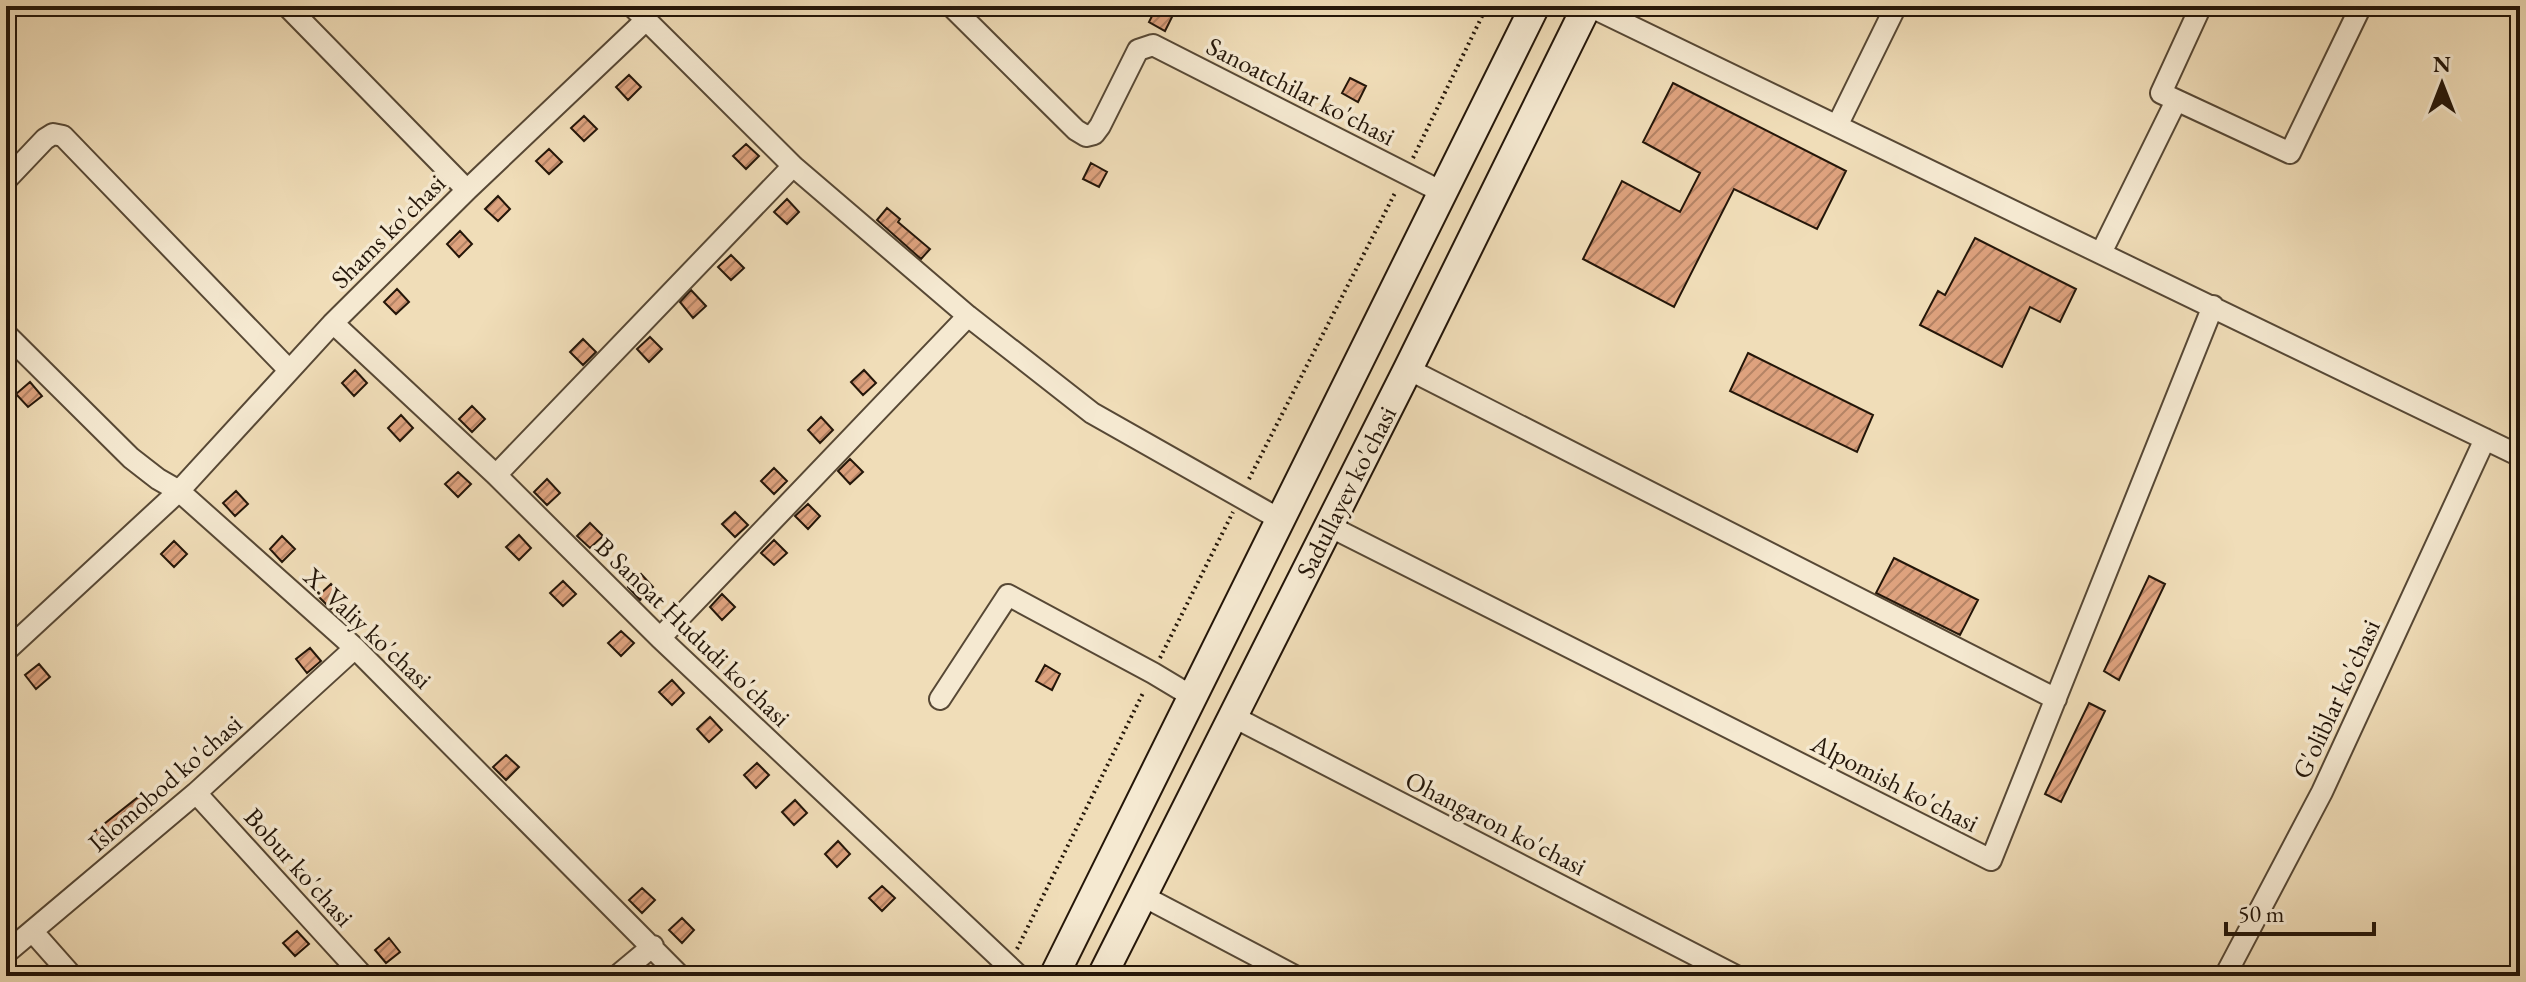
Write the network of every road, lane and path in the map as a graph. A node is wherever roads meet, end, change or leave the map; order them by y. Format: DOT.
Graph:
graph roads {
  1 [pos="287,6"];
  2 [pos="951,6"];
  3 [pos="1588,6"];
  4 [pos="1896,6"];
  5 [pos="2201,6"];
  6 [pos="2361,6"];
  7 [pos="1528,9"];
  8 [pos="639,13"];
  9 [pos="2176,101"];
  10 [pos="1837,126"];
  11 [pos="793,166"];
  12 [pos="6,180"];
  13 [pos="467,190"];
  14 [pos="1444,193"];
  15 [pos="2101,253"];
  16 [pos="2213,306"];
  17 [pos="968,316"];
  18 [pos="333,323"];
  19 [pos="6,334"];
  20 [pos="1408,369"];
  21 [pos="289,370"];
  22 [pos="2485,439"];
  23 [pos="2520,456"];
  24 [pos="496,475"];
  25 [pos="179,491"];
  26 [pos="1281,520"];
  27 [pos="1329,526"];
  28 [pos="660,638"];
  29 [pos="355,648"];
  30 [pos="6,651"];
  31 [pos="1193,697"];
  32 [pos="940,699"];
  33 [pos="2056,699"];
  34 [pos="1232,716"];
  35 [pos="196,793"];
  36 [pos="1141,895"];
  37 [pos="33,932"];
  38 [pos="653,946"];
  39 [pos="6,953"];
  40 [pos="72,976"];
  41 [pos="363,976"];
  42 [pos="617,976"];
  43 [pos="680,976"];
  44 [pos="1019,976"];
  45 [pos="1054,976"];
  46 [pos="1102,976"];
  47 [pos="1295,976"];
  48 [pos="1736,976"];
  49 [pos="2225,976"];
  1 -- 13 [label="street"];
  2 -- 14 [label="street, Sanoatchilar ko'chasi"];
  3 -- 10 [label="street"];
  3 -- 20 [label="main road, Sadullayev ko'chasi"];
  4 -- 10 [label="street"];
  5 -- 9 [label="street"];
  6 -- 9 [label="street"];
  7 -- 14 [label="main road, Sadullayev ko'chasi"];
  8 -- 11 [label="street"];
  8 -- 13 [label="street, Shams ko'chasi"];
  9 -- 15 [label="street"];
  10 -- 15 [label="street"];
  11 -- 17 [label="street"];
  11 -- 24 [label="street"];
  12 -- 21 [label="street"];
  13 -- 18 [label="street, Shams ko'chasi"];
  14 -- 26 [label="main road, Sadullayev ko'chasi"];
  15 -- 16 [label="street"];
  16 -- 22 [label="street"];
  16 -- 33 [label="street, Alpomish ko'chasi"];
  17 -- 26 [label="street"];
  17 -- 28 [label="street"];
  18 -- 21 [label="street, Shams ko'chasi"];
  18 -- 24 [label="street, B Sanoat Hududi ko'chasi"];
  19 -- 25 [label="street, X. Valiy ko'chasi"];
  20 -- 27 [label="main road, Sadullayev ko'chasi"];
  20 -- 33 [label="street"];
  21 -- 25 [label="street, Shams ko'chasi"];
  22 -- 23 [label="street"];
  22 -- 49 [label="street, G'oliblar ko'chasi"];
  24 -- 28 [label="street, B Sanoat Hududi ko'chasi"];
  25 -- 29 [label="street, X. Valiy ko'chasi"];
  25 -- 30 [label="street, Shams ko'chasi"];
  26 -- 31 [label="main road, Sadullayev ko'chasi"];
  27 -- 33 [label="street, Alpomish ko'chasi"];
  27 -- 34 [label="main road, Sadullayev ko'chasi"];
  28 -- 44 [label="street, B Sanoat Hududi ko'chasi"];
  29 -- 35 [label="street, Islomobod ko'chasi"];
  29 -- 38 [label="street, X. Valiy ko'chasi"];
  31 -- 32 [label="street"];
  31 -- 45 [label="main road, Sadullayev ko'chasi"];
  34 -- 36 [label="main road, Sadullayev ko'chasi"];
  34 -- 48 [label="street, Ohangaron ko'chasi"];
  35 -- 37 [label="street, Islomobod ko'chasi"];
  35 -- 41 [label="street, Bobur ko'chasi"];
  36 -- 46 [label="main road, Sadullayev ko'chasi"];
  36 -- 47 [label="street"];
  37 -- 39 [label="street, Islomobod ko'chasi"];
  37 -- 40 [label="street"];
  38 -- 42 [label="street"];
  38 -- 43 [label="street, X. Valiy ko'chasi"];
}
